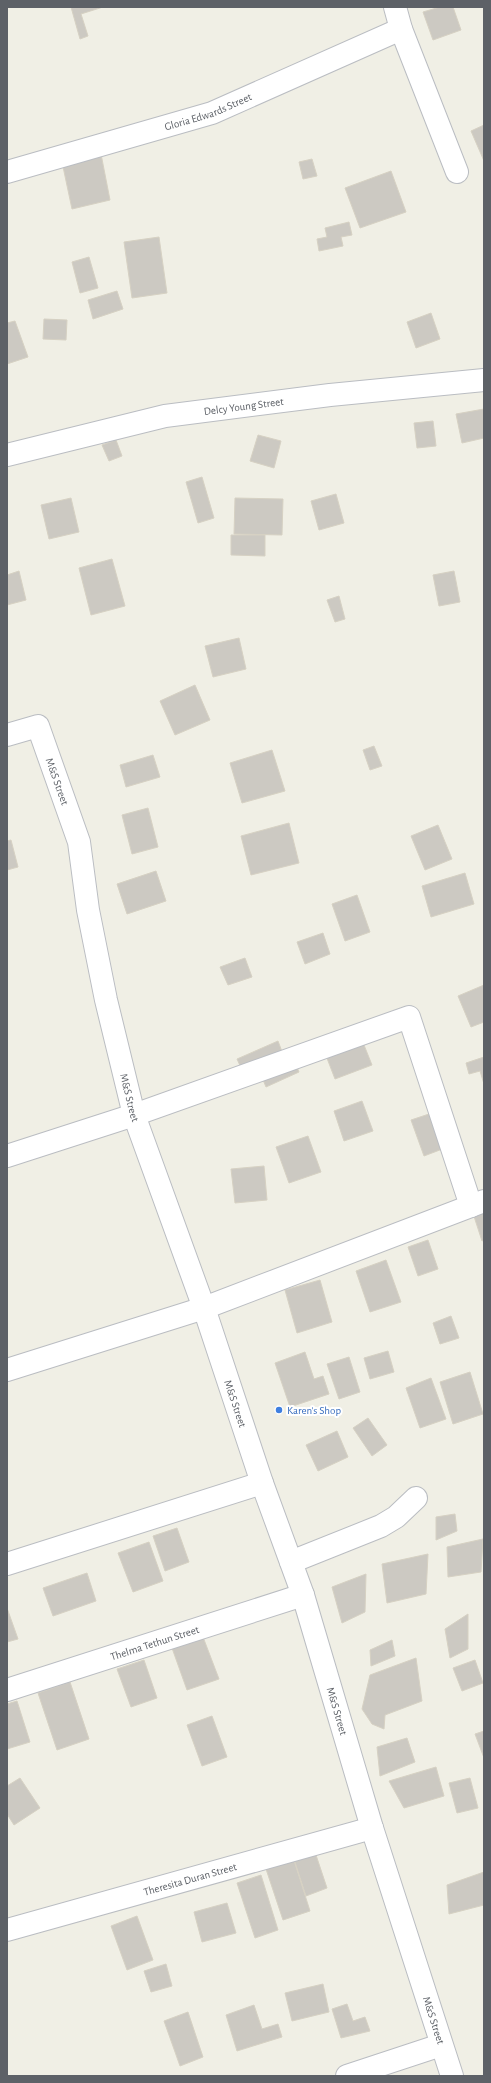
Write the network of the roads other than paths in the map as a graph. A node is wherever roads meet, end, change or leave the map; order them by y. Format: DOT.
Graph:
graph roads {
  1 [pos="395,7"];
  2 [pos="401,28"];
  3 [pos="7,172"];
  4 [pos="457,172"];
  5 [pos="484,380"];
  6 [pos="7,455"];
  7 [pos="7,735"];
  8 [pos="134,1115"];
  9 [pos="7,1156"];
  10 [pos="478,1203"];
  11 [pos="204,1308"];
  12 [pos="7,1370"];
  13 [pos="262,1483"];
  14 [pos="416,1498"];
  15 [pos="291,1562"];
  16 [pos="7,1564"];
  17 [pos="303,1595"];
  18 [pos="7,1690"];
  19 [pos="372,1828"];
  20 [pos="7,1930"];
  21 [pos="441,2045"];
  22 [pos="347,2076"];
  23 [pos="452,2076"];
  1 -- 2 [label="street"];
  2 -- 3 [label="street, Gloria Edwards Street"];
  2 -- 4 [label="street"];
  5 -- 6 [label="street, Delcy Young Street"];
  7 -- 8 [label="street, M&S Street"];
  8 -- 9 [label="street"];
  8 -- 10 [label="street"];
  8 -- 11 [label="street, M&S Street"];
  10 -- 11 [label="street"];
  11 -- 12 [label="street"];
  11 -- 13 [label="street, M&S Street"];
  13 -- 15 [label="street, M&S Street"];
  13 -- 16 [label="street"];
  14 -- 15 [label="street"];
  15 -- 17 [label="street, M&S Street"];
  17 -- 18 [label="street, Thelma Tethun Street"];
  17 -- 19 [label="street, M&S Street"];
  19 -- 20 [label="street, Theresita Duran Street"];
  19 -- 21 [label="street, M&S Street"];
  21 -- 22 [label="street"];
  21 -- 23 [label="street, M&S Street"];
}
